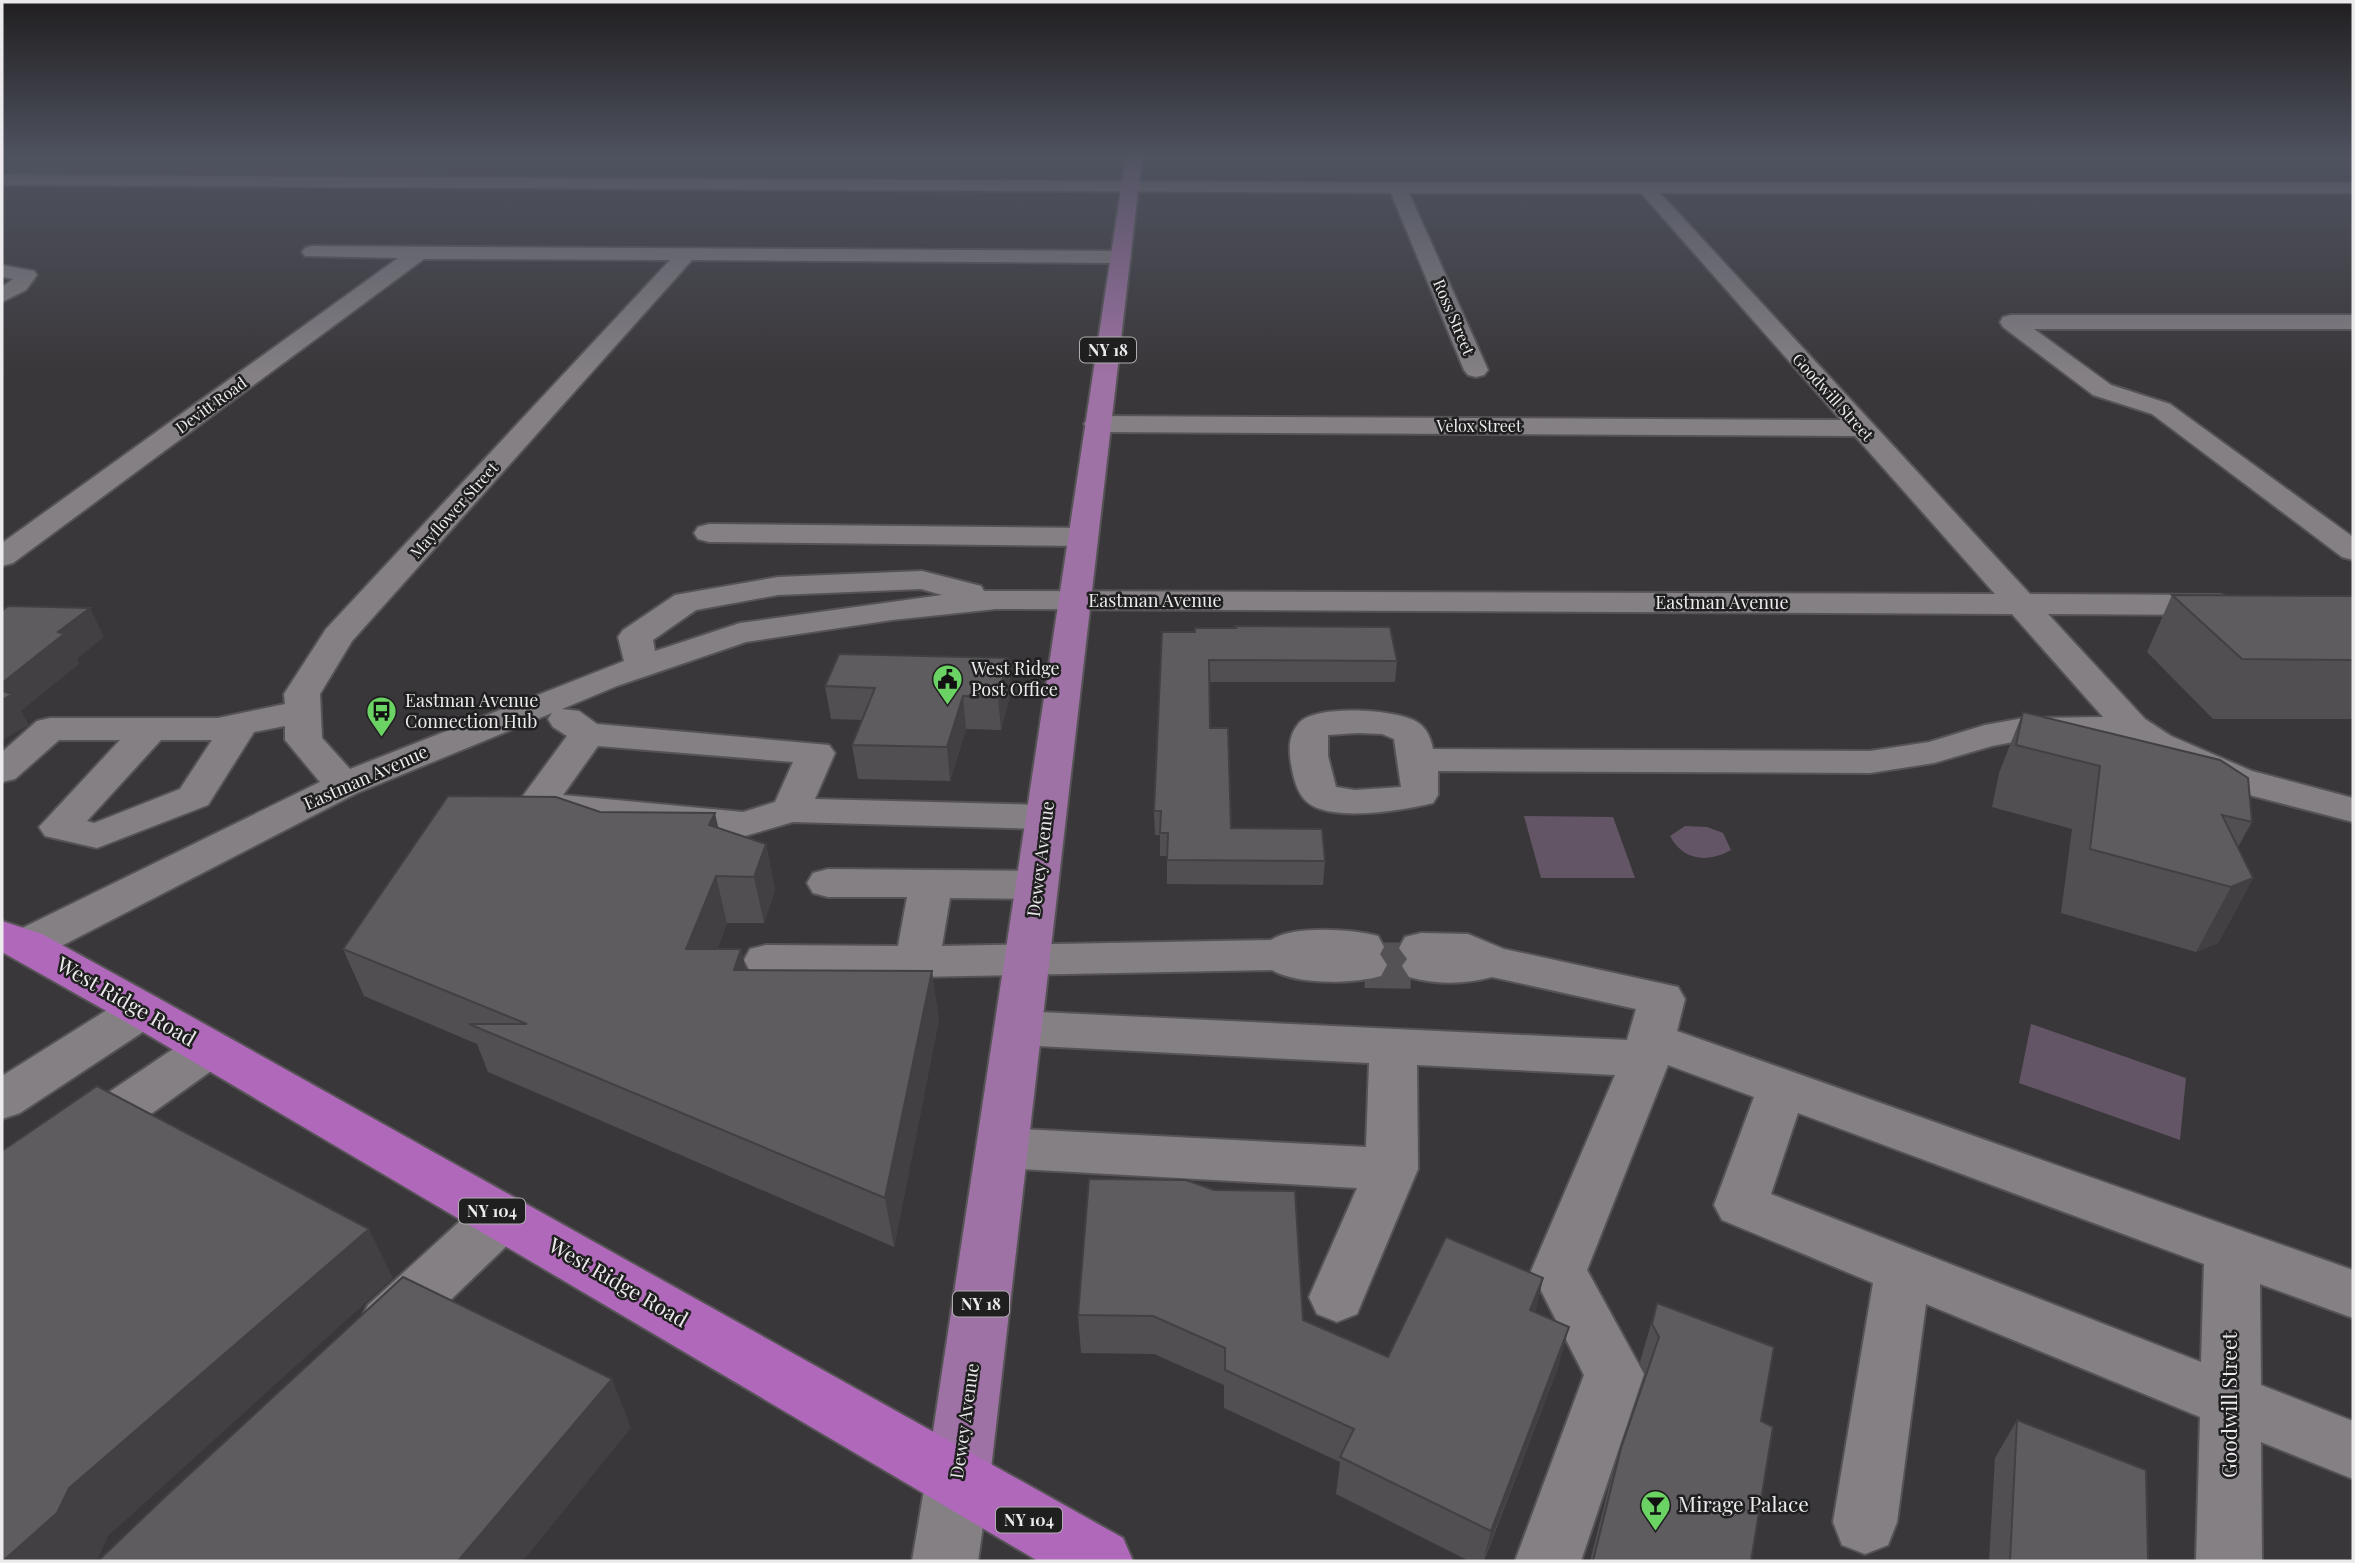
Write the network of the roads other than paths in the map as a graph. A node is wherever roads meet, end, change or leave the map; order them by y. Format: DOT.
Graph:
graph roads {
  1 [pos="1125,229"];
  2 [pos="1416,229"];
  3 [pos="1683,229"];
  4 [pos="312,252"];
  5 [pos="419,253"];
  6 [pos="686,255"];
  7 [pos="1121,257"];
  8 [pos="2,271"];
  9 [pos="2,296"];
  10 [pos="2353,323"];
  11 [pos="1476,370"];
  12 [pos="1097,424"];
  13 [pos="1861,428"];
  14 [pos="709,533"];
  15 [pos="1083,537"];
  16 [pos="2353,551"];
  17 [pos="2,557"];
  18 [pos="1075,600"];
  19 [pos="2021,605"];
  20 [pos="2256,606"];
  21 [pos="544,704"];
  22 [pos="303,711"];
  23 [pos="241,724"];
  24 [pos="2132,727"];
  25 [pos="151,729"];
  26 [pos="588,734"];
  27 [pos="1416,760"];
  28 [pos="2,771"];
  29 [pos="343,785"];
  30 [pos="791,810"];
  31 [pos="2353,810"];
  32 [pos="1046,817"];
  33 [pos="828,883"];
  34 [pos="930,885"];
  35 [pos="1037,885"];
  36 [pos="10,935"];
  37 [pos="1364,956"];
  38 [pos="1423,957"];
  39 [pos="766,960"];
  40 [pos="1028,961"];
  41 [pos="917,962"];
  42 [pos="142,1010"];
  43 [pos="1018,1028"];
  44 [pos="1393,1046"];
  45 [pos="208,1049"];
  46 [pos="1649,1049"];
  47 [pos="1782,1088"];
  48 [pos="2,1100"];
  49 [pos="1002,1148"];
  50 [pos="1392,1170"];
  51 [pos="2,1192"];
  52 [pos="501,1217"];
  53 [pos="2232,1248"];
  54 [pos="1903,1271"];
  55 [pos="2353,1294"];
  56 [pos="1338,1297"];
  57 [pos="348,1360"];
  58 [pos="2230,1402"];
  59 [pos="2353,1450"];
  60 [pos="958,1478"];
  61 [pos="1865,1522"];
  62 [pos="945,1561"];
  63 [pos="1100,1561"];
  64 [pos="1548,1561"];
  65 [pos="2229,1561"];
  1 -- 7 [label="main road, Dewey Avenue / NY 18"];
  2 -- 11 [label="street, Ross Street"];
  3 -- 13 [label="street, Goodwill Street"];
  4 -- 5 [label="street"];
  5 -- 6 [label="street"];
  5 -- 17 [label="street, Devitt Road"];
  6 -- 7 [label="street"];
  6 -- 22 [label="street, Mayflower Street"];
  7 -- 12 [label="main road, Dewey Avenue / NY 18"];
  8 -- 9 [label="street"];
  10 -- 16 [label="street"];
  12 -- 13 [label="street, Velox Street"];
  12 -- 15 [label="main road, Dewey Avenue / NY 18"];
  13 -- 19 [label="street, Goodwill Street"];
  14 -- 15 [label="street"];
  15 -- 18 [label="main road, Dewey Avenue / NY 18"];
  18 -- 19 [label="street, Eastman Avenue"];
  18 -- 21 [label="street, Eastman Avenue"];
  18 -- 32 [label="main road, Dewey Avenue / NY 18"];
  19 -- 20 [label="street, Eastman Avenue"];
  19 -- 24 [label="street, Goodwill Street"];
  21 -- 26 [label="street"];
  21 -- 29 [label="street, Eastman Avenue"];
  22 -- 23 [label="street"];
  22 -- 29 [label="street, Mayflower Street"];
  23 -- 25 [label="street"];
  23 -- 25 [label="street"];
  24 -- 27 [label="street"];
  24 -- 31 [label="street, Goodwill Street"];
  25 -- 28 [label="street"];
  26 -- 30 [label="street"];
  26 -- 30 [label="street"];
  29 -- 36 [label="street, Eastman Avenue"];
  30 -- 32 [label="street"];
  32 -- 35 [label="main road, Dewey Avenue / NY 18"];
  33 -- 34 [label="street"];
  34 -- 35 [label="street"];
  34 -- 41 [label="street"];
  35 -- 40 [label="main road, Dewey Avenue / NY 18"];
  36 -- 42 [label="highway, West Ridge Road / NY 104"];
  37 -- 40 [label="street"];
  38 -- 46 [label="street"];
  39 -- 41 [label="street"];
  40 -- 41 [label="street"];
  40 -- 43 [label="main road, Dewey Avenue / NY 18"];
  42 -- 45 [label="highway, West Ridge Road / NY 104"];
  42 -- 48 [label="street"];
  43 -- 44 [label="street"];
  43 -- 49 [label="main road, Dewey Avenue / NY 18"];
  44 -- 46 [label="street"];
  44 -- 50 [label="street"];
  45 -- 51 [label="street"];
  45 -- 52 [label="highway, West Ridge Road / NY 104"];
  46 -- 47 [label="street"];
  46 -- 64 [label="street"];
  47 -- 53 [label="street"];
  47 -- 54 [label="street"];
  49 -- 50 [label="street"];
  49 -- 60 [label="main road, Dewey Avenue / NY 18"];
  50 -- 56 [label="street"];
  52 -- 57 [label="street"];
  52 -- 60 [label="highway, West Ridge Road / NY 104"];
  53 -- 55 [label="street"];
  53 -- 58 [label="street, Goodwill Street"];
  54 -- 58 [label="street"];
  54 -- 61 [label="street"];
  58 -- 59 [label="street"];
  58 -- 65 [label="street, Goodwill Street"];
  60 -- 62 [label="street, Dewey Avenue"];
  60 -- 63 [label="highway, West Ridge Road / NY 104"];
}
